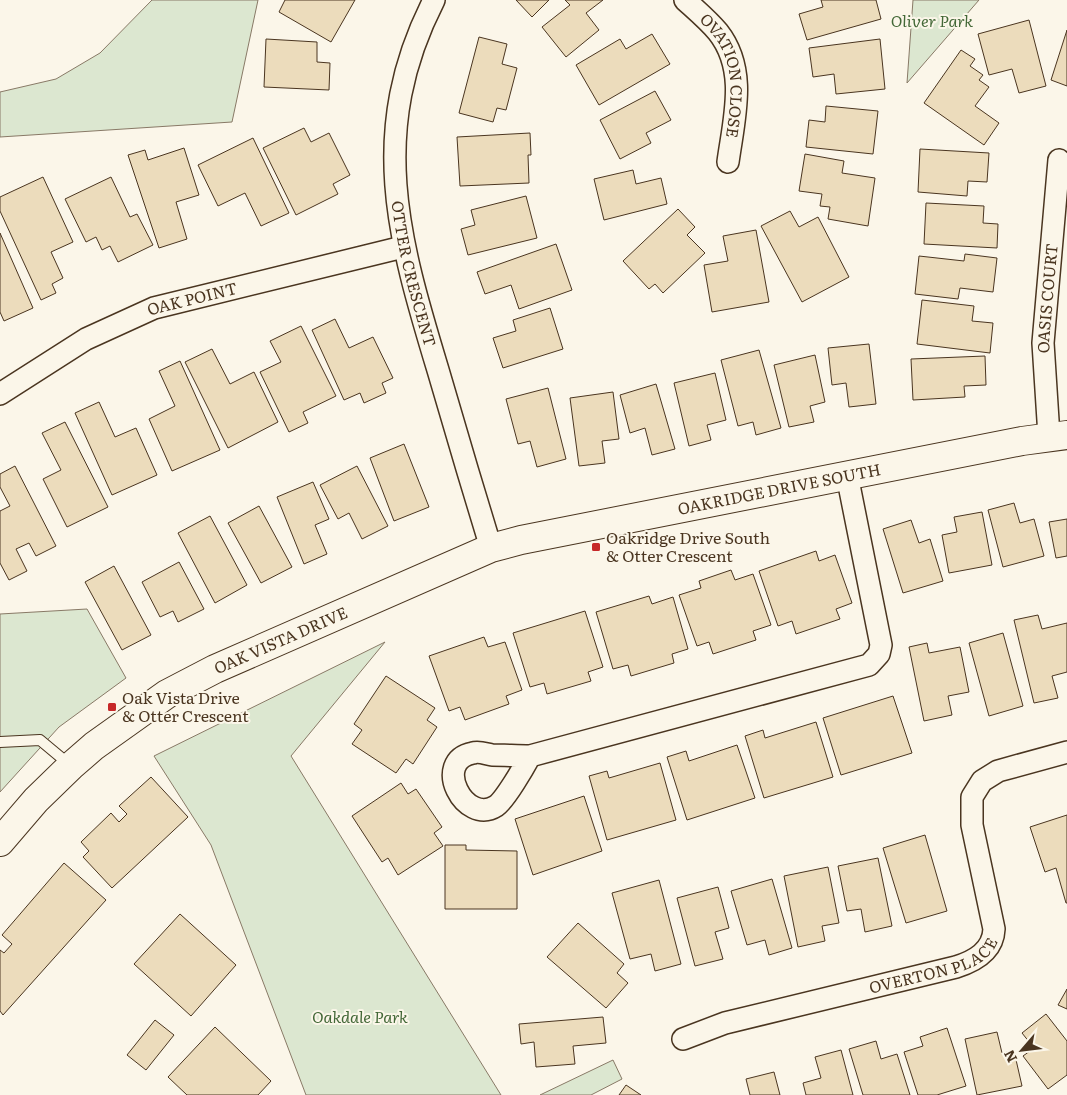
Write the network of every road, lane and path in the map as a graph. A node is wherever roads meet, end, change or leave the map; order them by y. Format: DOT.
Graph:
graph roads {
  1 [pos="434,0"];
  2 [pos="685,0"];
  3 [pos="1059,160"];
  4 [pos="728,162"];
  5 [pos="403,247"];
  6 [pos="0,394"];
  7 [pos="1058,436"];
  8 [pos="848,475"];
  9 [pos="491,548"];
  10 [pos="0,742"];
  11 [pos="1067,752"];
  12 [pos="530,756"];
  13 [pos="70,766"];
  14 [pos="0,842"];
  15 [pos="683,1039"];
  1 -- 5 [label="street, OTTER CRESCENT"];
  2 -- 4 [label="street, OVATION CLOSE"];
  3 -- 7 [label="street, OASIS COURT"];
  5 -- 6 [label="street, OAK POINT"];
  5 -- 9 [label="street, OTTER CRESCENT"];
  7 -- 8 [label="street, OAKRIDGE DRIVE SOUTH"];
  8 -- 9 [label="street, OAKRIDGE DRIVE SOUTH"];
  8 -- 12 [label="street"];
  9 -- 13 [label="street, OAK VISTA DRIVE"];
  10 -- 13 [label="lane"];
  11 -- 15 [label="street, OVERTON PLACE"];
  13 -- 14 [label="street, OAK VISTA DRIVE"];
}
